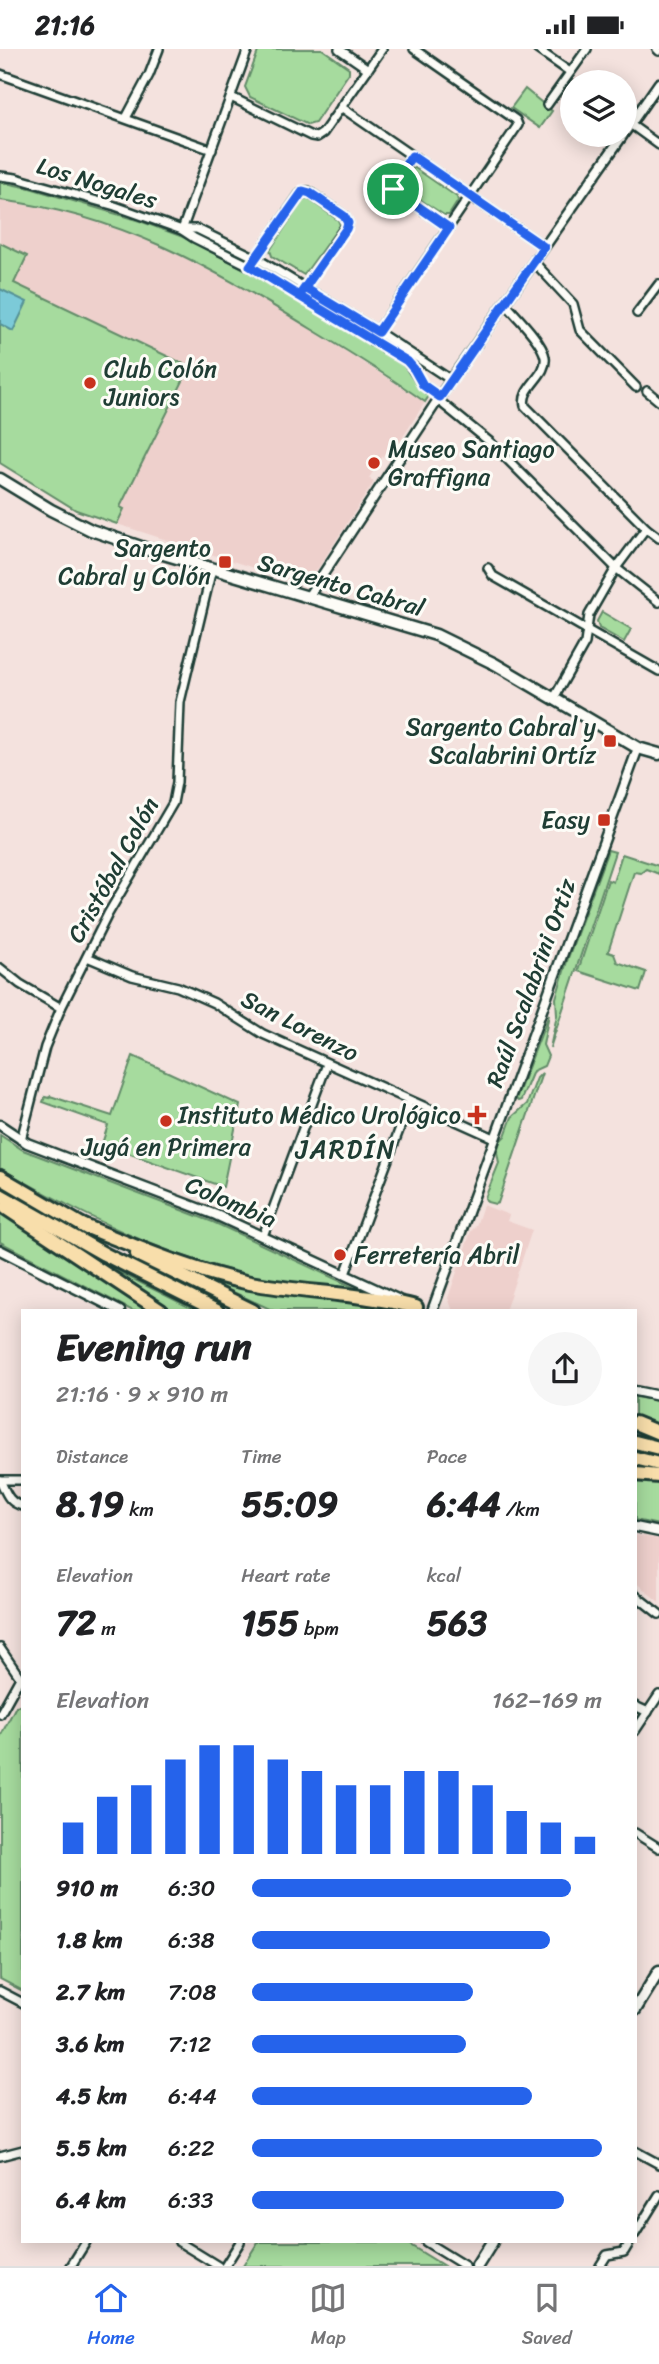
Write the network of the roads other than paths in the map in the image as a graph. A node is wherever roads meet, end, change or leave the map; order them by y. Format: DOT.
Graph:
graph roads {
  1 [pos="159,49"];
  2 [pos="248,49"];
  3 [pos="340,49"];
  4 [pos="382,49"];
  5 [pos="414,49"];
  6 [pos="537,49"];
  7 [pos="587,49"];
  8 [pos="368,69"];
  9 [pos="567,70"];
  10 [pos="571,70"];
  11 [pos="0,74"];
  12 [pos="659,83"];
  13 [pos="560,86"];
  14 [pos="231,97"];
  15 [pos="547,105"];
  16 [pos="341,107"];
  17 [pos="637,114"];
  18 [pos="126,118"];
  19 [pos="637,135"];
  20 [pos="659,145"];
  21 [pos="614,147"];
  22 [pos="212,150"];
  23 [pos="412,156"];
  24 [pos="0,176"];
  25 [pos="471,197"];
  26 [pos="449,228"];
  27 [pos="182,229"];
  28 [pos="544,247"];
  29 [pos="256,258"];
  30 [pos="534,262"];
  31 [pos="250,266"];
  32 [pos="659,284"];
  33 [pos="305,288"];
  34 [pos="299,296"];
  35 [pos="505,303"];
  36 [pos="637,313"];
  37 [pos="378,332"];
  38 [pos="372,340"];
  39 [pos="451,380"];
  40 [pos="636,387"];
  41 [pos="647,391"];
  42 [pos="439,399"];
  43 [pos="659,401"];
  44 [pos="0,479"];
  45 [pos="646,528"];
  46 [pos="659,538"];
  47 [pos="488,568"];
  48 [pos="615,568"];
  49 [pos="212,569"];
  50 [pos="308,597"];
  51 [pos="659,602"];
  52 [pos="588,629"];
  53 [pos="659,671"];
  54 [pos="554,698"];
  55 [pos="638,748"];
  56 [pos="659,754"];
  57 [pos="87,957"];
  58 [pos="0,968"];
  59 [pos="61,1008"];
  60 [pos="327,1064"];
  61 [pos="410,1101"];
  62 [pos="0,1125"];
  63 [pos="494,1138"];
  64 [pos="21,1140"];
  65 [pos="0,1177"];
  66 [pos="0,1195"];
  67 [pos="0,1203"];
  68 [pos="82,1225"];
  69 [pos="263,1236"];
  70 [pos="0,1250"];
  71 [pos="345,1274"];
  72 [pos="116,1309"];
  73 [pos="158,1309"];
  74 [pos="213,1309"];
  75 [pos="250,1309"];
  76 [pos="419,1309"];
  77 [pos="433,1309"];
  78 [pos="637,1391"];
  79 [pos="659,1396"];
  80 [pos="637,1424"];
  81 [pos="659,1433"];
  82 [pos="637,1442"];
  83 [pos="659,1448"];
  84 [pos="637,1458"];
  85 [pos="659,1464"];
  86 [pos="637,1474"];
  87 [pos="659,1476"];
  88 [pos="0,1480"];
  89 [pos="21,1481"];
  90 [pos="21,1505"];
  91 [pos="637,1527"];
  92 [pos="659,1532"];
  93 [pos="637,1597"];
  94 [pos="659,1614"];
  95 [pos="0,1648"];
  96 [pos="21,1679"];
  97 [pos="21,1682"];
  98 [pos="659,1695"];
  99 [pos="637,1707"];
  100 [pos="648,1712"];
  101 [pos="0,1714"];
  102 [pos="637,1728"];
  103 [pos="637,1834"];
  104 [pos="659,1849"];
  105 [pos="659,1971"];
  106 [pos="0,1991"];
  107 [pos="21,2002"];
  108 [pos="637,2007"];
  109 [pos="21,2151"];
  110 [pos="637,2152"];
  111 [pos="0,2156"];
  112 [pos="659,2164"];
  113 [pos="659,2195"];
  114 [pos="637,2231"];
  115 [pos="85,2243"];
  116 [pos="181,2243"];
  117 [pos="239,2243"];
  118 [pos="428,2243"];
  119 [pos="491,2243"];
  120 [pos="629,2243"];
  121 [pos="71,2266"];
  122 [pos="218,2266"];
  123 [pos="225,2266"];
  124 [pos="465,2266"];
  125 [pos="477,2266"];
  126 [pos="600,2266"];
  1 -- 18 [label="street"];
  2 -- 14 [label="street"];
  3 -- 8 [label="street"];
  4 -- 8 [label="street"];
  5 -- 25 [label="street"];
  6 -- 9 [label="street"];
  7 -- 10 [label="street"];
  8 -- 16 [label="street"];
  11 -- 18 [label="street"];
  12 -- 17 [label="street"];
  13 -- 15 [label="street"];
  14 -- 16 [label="street"];
  14 -- 22 [label="street"];
  16 -- 23 [label="street"];
  18 -- 22 [label="street"];
  19 -- 20 [label="street"];
  21 -- 28 [label="street"];
  22 -- 27 [label="street"];
  23 -- 25 [label="street"];
  23 -- 26 [label="street"];
  24 -- 27 [label="street, Los Nogales"];
  25 -- 26 [label="street"];
  25 -- 28 [label="street"];
  26 -- 37 [label="street"];
  27 -- 29 [label="street, Los Nogales"];
  27 -- 31 [label="street, Los Nogales"];
  28 -- 30 [label="street"];
  29 -- 31 [label="street"];
  29 -- 33 [label="street, Los Nogales"];
  29 -- 33 [label="street"];
  30 -- 35 [label="street"];
  30 -- 40 [label="street"];
  31 -- 34 [label="street, Los Nogales"];
  32 -- 36 [label="street"];
  33 -- 34 [label="street"];
  33 -- 37 [label="street, Los Nogales"];
  34 -- 38 [label="street, Los Nogales"];
  35 -- 39 [label="street"];
  35 -- 45 [label="street"];
  37 -- 38 [label="street"];
  37 -- 39 [label="street, Los Nogales"];
  38 -- 42 [label="street, Los Nogales"];
  39 -- 42 [label="street"];
  41 -- 43 [label="street"];
  42 -- 48 [label="street, Los Nogales"];
  42 -- 50 [label="street"];
  44 -- 49 [label="main road, Sargento Cabral"];
  45 -- 46 [label="street"];
  45 -- 48 [label="street"];
  47 -- 52 [label="street"];
  48 -- 51 [label="street, Los Nogales"];
  48 -- 52 [label="street"];
  49 -- 50 [label="main road, Sargento Cabral"];
  49 -- 57 [label="street, Cristóbal Colón"];
  50 -- 54 [label="main road, Sargento Cabral"];
  52 -- 53 [label="street"];
  52 -- 54 [label="street"];
  54 -- 55 [label="main road, Sargento Cabral"];
  55 -- 56 [label="main road, Sargento Cabral"];
  55 -- 63 [label="street, Raúl Scalabrini Ortiz"];
  57 -- 59 [label="street, Cristóbal Colón"];
  57 -- 60 [label="street, San Lorenzo"];
  58 -- 59 [label="street"];
  59 -- 64 [label="street, Cristóbal Colón"];
  60 -- 61 [label="street, San Lorenzo"];
  60 -- 69 [label="street"];
  61 -- 63 [label="street, San Lorenzo"];
  61 -- 71 [label="street"];
  62 -- 64 [label="street, Colombia"];
  63 -- 77 [label="street, Raúl Scalabrini Ortiz"];
  64 -- 69 [label="street, Colombia"];
  65 -- 68 [label="highway"];
  66 -- 74 [label="highway"];
  67 -- 73 [label="highway"];
  68 -- 75 [label="highway"];
  68 -- 76 [label="highway"];
  69 -- 71 [label="street, Colombia"];
  70 -- 72 [label="street"];
  71 -- 76 [label="street, Colombia"];
  78 -- 79 [label="street"];
  80 -- 81 [label="highway"];
  82 -- 83 [label="highway"];
  84 -- 85 [label="highway"];
  86 -- 87 [label="highway"];
  88 -- 89 [label="street"];
  88 -- 90 [label="street"];
  91 -- 92 [label="street"];
  93 -- 94 [label="street"];
  95 -- 96 [label="street"];
  97 -- 101 [label="street"];
  98 -- 100 [label="street"];
  99 -- 100 [label="street"];
  100 -- 102 [label="street"];
  103 -- 104 [label="street"];
  105 -- 108 [label="main road"];
  106 -- 107 [label="street"];
  109 -- 111 [label="street"];
  110 -- 112 [label="street"];
  113 -- 114 [label="street"];
  115 -- 121 [label="street"];
  116 -- 122 [label="street"];
  117 -- 123 [label="street"];
  118 -- 124 [label="street"];
  119 -- 125 [label="main road"];
  120 -- 126 [label="street"];
}
